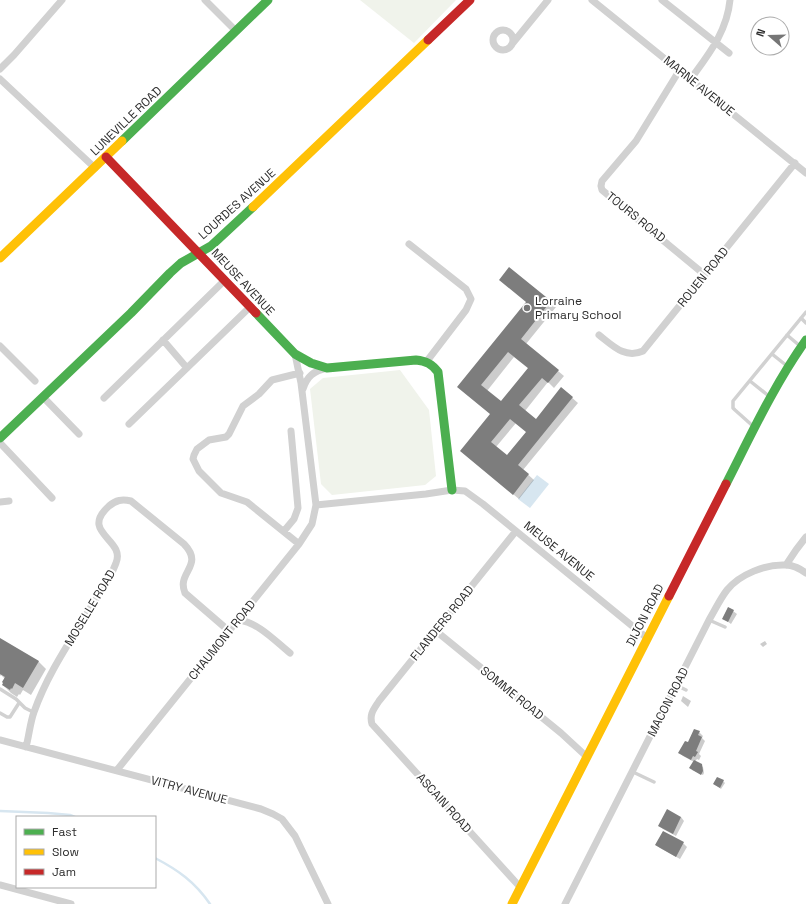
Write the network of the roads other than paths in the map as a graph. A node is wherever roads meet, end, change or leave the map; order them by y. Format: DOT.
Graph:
graph roads {
  1 [pos="62,0"];
  2 [pos="205,0"];
  3 [pos="268,0"];
  4 [pos="470,0"];
  5 [pos="548,0"];
  6 [pos="592,0"];
  7 [pos="662,0"];
  8 [pos="730,0"];
  9 [pos="236,30"];
  10 [pos="716,43"];
  11 [pos="512,44"];
  12 [pos="729,53"];
  13 [pos="0,70"];
  14 [pos="679,71"];
  15 [pos="0,79"];
  16 [pos="690,80"];
  17 [pos="106,157"];
  18 [pos="795,163"];
  19 [pos="95,168"];
  20 [pos="806,173"];
  21 [pos="409,244"];
  22 [pos="200,253"];
  23 [pos="0,258"];
  24 [pos="706,275"];
  25 [pos="225,280"];
  26 [pos="250,308"];
  27 [pos="806,312"];
  28 [pos="801,318"];
  29 [pos="806,323"];
  30 [pos="599,335"];
  31 [pos="787,335"];
  32 [pos="163,340"];
  33 [pos="803,344"];
  34 [pos="0,346"];
  35 [pos="296,354"];
  36 [pos="772,354"];
  37 [pos="427,362"];
  38 [pos="787,367"];
  39 [pos="187,368"];
  40 [pos="327,368"];
  41 [pos="300,373"];
  42 [pos="35,381"];
  43 [pos="750,382"];
  44 [pos="302,391"];
  45 [pos="43,397"];
  46 [pos="770,397"];
  47 [pos="104,398"];
  48 [pos="129,424"];
  49 [pos="755,428"];
  50 [pos="291,431"];
  51 [pos="79,434"];
  52 [pos="0,438"];
  53 [pos="0,443"];
  54 [pos="452,490"];
  55 [pos="52,498"];
  56 [pos="9,501"];
  57 [pos="0,502"];
  58 [pos="316,505"];
  59 [pos="284,531"];
  60 [pos="516,531"];
  61 [pos="806,537"];
  62 [pos="299,544"];
  63 [pos="786,565"];
  64 [pos="806,573"];
  65 [pos="238,620"];
  66 [pos="709,620"];
  67 [pos="725,626"];
  68 [pos="229,631"];
  69 [pos="436,631"];
  70 [pos="647,638"];
  71 [pos="290,653"];
  72 [pos="676,685"];
  73 [pos="0,689"];
  74 [pos="686,690"];
  75 [pos="19,703"];
  76 [pos="34,712"];
  77 [pos="0,713"];
  78 [pos="370,717"];
  79 [pos="0,740"];
  80 [pos="26,747"];
  81 [pos="587,757"];
  82 [pos="117,770"];
  83 [pos="633,772"];
  84 [pos="654,782"];
  85 [pos="1,886"];
  86 [pos="520,887"];
  87 [pos="71,904"];
  88 [pos="328,904"];
  89 [pos="512,904"];
  90 [pos="565,904"];
  1 -- 13 [label="street"];
  2 -- 9 [label="street"];
  3 -- 9 [label="street, LUNEVILLE ROAD"];
  4 -- 22 [label="street, LOURDES AVENUE"];
  5 -- 11 [label="street"];
  6 -- 14 [label="street, MARNE AVENUE"];
  7 -- 10 [label="street"];
  8 -- 10 [label="street"];
  9 -- 17 [label="street, LUNEVILLE ROAD"];
  10 -- 12 [label="street"];
  10 -- 16 [label="street"];
  14 -- 16 [label="street, MARNE AVENUE"];
  14 -- 24 [label="street, TOURS ROAD"];
  15 -- 19 [label="street"];
  16 -- 18 [label="street, MARNE AVENUE"];
  17 -- 19 [label="street, LUNEVILLE ROAD"];
  17 -- 22 [label="street, MEUSE AVENUE"];
  18 -- 20 [label="street, MARNE AVENUE"];
  18 -- 24 [label="street, ROUEN ROAD"];
  19 -- 23 [label="street, LUNEVILLE ROAD"];
  21 -- 37 [label="street"];
  22 -- 25 [label="street, MEUSE AVENUE"];
  22 -- 45 [label="street, LOURDES AVENUE"];
  24 -- 30 [label="street, ROUEN ROAD"];
  25 -- 26 [label="street, MEUSE AVENUE"];
  25 -- 32 [label="street"];
  26 -- 35 [label="street, MEUSE AVENUE"];
  26 -- 39 [label="street"];
  27 -- 28 [label="lane"];
  28 -- 29 [label="lane"];
  28 -- 31 [label="lane"];
  31 -- 33 [label="lane"];
  31 -- 36 [label="lane"];
  32 -- 39 [label="street"];
  32 -- 47 [label="street"];
  33 -- 38 [label="street, DIJON ROAD"];
  34 -- 42 [label="street"];
  35 -- 40 [label="street, MEUSE AVENUE"];
  35 -- 41 [label="street"];
  36 -- 38 [label="lane"];
  36 -- 43 [label="lane"];
  37 -- 40 [label="street, MEUSE AVENUE"];
  37 -- 54 [label="street"];
  38 -- 46 [label="street, DIJON ROAD"];
  39 -- 48 [label="street"];
  40 -- 44 [label="street, MEUSE AVENUE"];
  41 -- 44 [label="street"];
  41 -- 59 [label="street"];
  43 -- 46 [label="lane"];
  43 -- 49 [label="lane"];
  44 -- 58 [label="street"];
  45 -- 51 [label="street"];
  45 -- 52 [label="street, LOURDES AVENUE"];
  46 -- 49 [label="street, DIJON ROAD"];
  49 -- 70 [label="street, DIJON ROAD"];
  50 -- 59 [label="street"];
  53 -- 55 [label="street"];
  54 -- 58 [label="street, MEUSE AVENUE"];
  54 -- 60 [label="street, MEUSE AVENUE"];
  56 -- 57 [label="street"];
  58 -- 62 [label="street, CHAUMONT ROAD"];
  59 -- 62 [label="street"];
  60 -- 69 [label="street, FLANDERS ROAD"];
  60 -- 70 [label="street, MEUSE AVENUE"];
  61 -- 63 [label="street"];
  62 -- 65 [label="street, CHAUMONT ROAD"];
  63 -- 64 [label="street"];
  63 -- 66 [label="street, MACON ROAD"];
  65 -- 68 [label="street, CHAUMONT ROAD"];
  65 -- 71 [label="street"];
  66 -- 67 [label="lane"];
  66 -- 72 [label="street, MACON ROAD"];
  68 -- 76 [label="street, MOSELLE ROAD"];
  68 -- 82 [label="street, CHAUMONT ROAD"];
  69 -- 78 [label="street, FLANDERS ROAD"];
  69 -- 81 [label="street, SOMME ROAD"];
  70 -- 81 [label="street, DIJON ROAD"];
  72 -- 74 [label="lane"];
  72 -- 83 [label="street, MACON ROAD"];
  73 -- 75 [label="lane"];
  75 -- 76 [label="lane"];
  75 -- 77 [label="lane"];
  76 -- 80 [label="street, MOSELLE ROAD"];
  78 -- 86 [label="street, ASCAIN ROAD"];
  79 -- 80 [label="street, VITRY AVENUE"];
  80 -- 82 [label="street, VITRY AVENUE"];
  81 -- 86 [label="street, DIJON ROAD"];
  82 -- 88 [label="street, VITRY AVENUE"];
  83 -- 84 [label="lane"];
  83 -- 90 [label="street, MACON ROAD"];
  85 -- 87 [label="street"];
  86 -- 89 [label="street, DIJON ROAD"];
}
